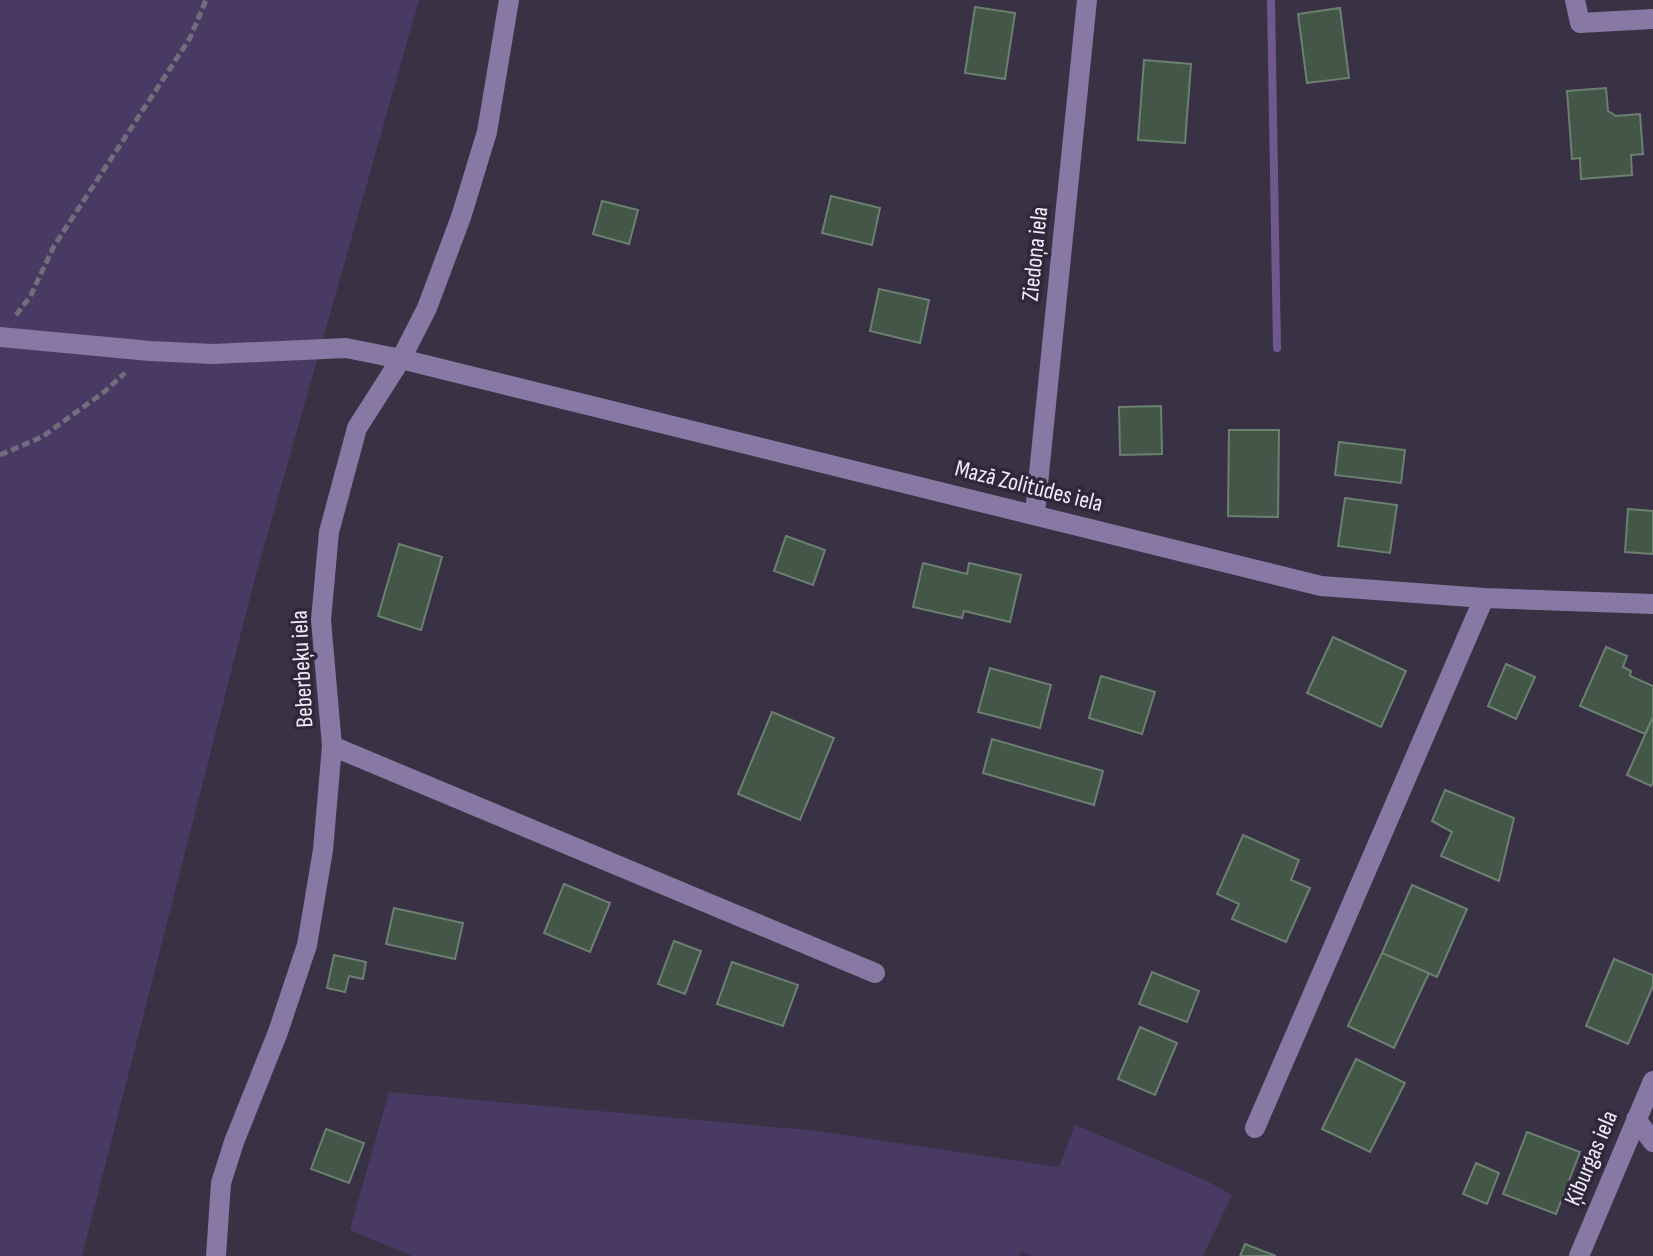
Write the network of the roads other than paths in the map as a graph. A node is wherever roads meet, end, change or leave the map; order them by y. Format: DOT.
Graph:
graph roads {
  1 [pos="509,0"];
  2 [pos="1087,0"];
  3 [pos="1575,0"];
  4 [pos="1653,19"];
  5 [pos="5,330"];
  6 [pos="401,359"];
  7 [pos="1035,513"];
  8 [pos="1484,598"];
  9 [pos="1653,604"];
  10 [pos="332,746"];
  11 [pos="875,973"];
  12 [pos="1653,1081"];
  13 [pos="1636,1119"];
  14 [pos="1255,1128"];
  15 [pos="1653,1142"];
  16 [pos="216,1256"];
  17 [pos="1579,1256"];
  1 -- 6 [label="street, Beberbeķu iela"];
  2 -- 7 [label="street, Ziedoņa iela"];
  3 -- 4 [label="street"];
  5 -- 6 [label="street, Mazā Zolitūdes iela"];
  6 -- 7 [label="street, Mazā Zolitūdes iela"];
  6 -- 10 [label="street, Beberbeķu iela"];
  7 -- 8 [label="street, Mazā Zolitūdes iela"];
  8 -- 9 [label="street, Mazā Zolitūdes iela"];
  8 -- 14 [label="street"];
  10 -- 11 [label="street"];
  10 -- 16 [label="street, Beberbeķu iela"];
  12 -- 13 [label="street, Ķiburgas iela"];
  13 -- 15 [label="street"];
  13 -- 17 [label="street, Ķiburgas iela"];
}
